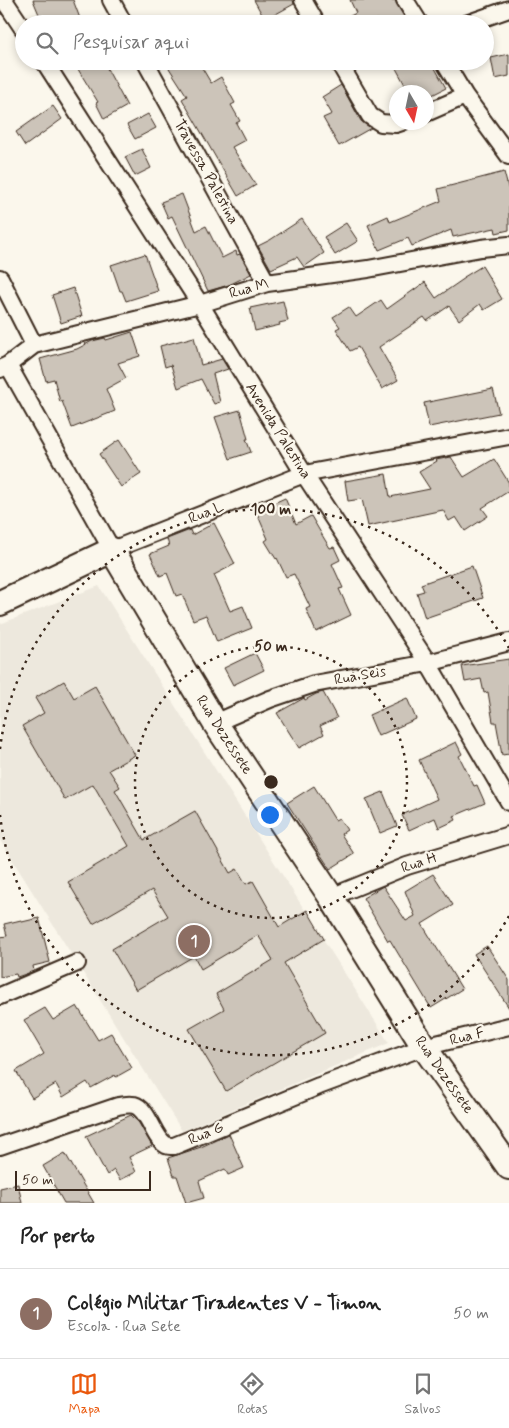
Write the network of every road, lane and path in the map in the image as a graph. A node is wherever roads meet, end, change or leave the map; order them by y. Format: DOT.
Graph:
graph roads {
  1 [pos="4,0"];
  2 [pos="111,0"];
  3 [pos="303,0"];
  4 [pos="405,0"];
  5 [pos="509,9"];
  6 [pos="119,15"];
  7 [pos="312,15"];
  8 [pos="414,15"];
  9 [pos="492,15"];
  10 [pos="15,16"];
  11 [pos="50,70"];
  12 [pos="150,70"];
  13 [pos="343,70"];
  14 [pos="449,70"];
  15 [pos="465,96"];
  16 [pos="434,110"];
  17 [pos="389,123"];
  18 [pos="509,156"];
  19 [pos="509,245"];
  20 [pos="0,278"];
  21 [pos="267,283"];
  22 [pos="200,304"];
  23 [pos="34,344"];
  24 [pos="4,367"];
  25 [pos="509,436"];
  26 [pos="304,474"];
  27 [pos="112,550"];
  28 [pos="0,603"];
  29 [pos="509,642"];
  30 [pos="428,663"];
  31 [pos="214,723"];
  32 [pos="509,802"];
  33 [pos="509,836"];
  34 [pos="331,897"];
  35 [pos="77,963"];
  36 [pos="0,996"];
  37 [pos="509,1026"];
  38 [pos="424,1047"];
  39 [pos="0,1146"];
  40 [pos="509,1167"];
  1 -- 10 [label="street"];
  2 -- 6 [label="street"];
  3 -- 7 [label="street"];
  4 -- 8 [label="street"];
  5 -- 9 [label="street"];
  11 -- 22 [label="street, Avenida Palestina"];
  12 -- 21 [label="street, Travessa Palestina"];
  13 -- 17 [label="street"];
  14 -- 15 [label="street"];
  15 -- 16 [label="street"];
  15 -- 18 [label="street"];
  19 -- 21 [label="street, Rua M"];
  20 -- 23 [label="street"];
  21 -- 22 [label="street, Rua M"];
  22 -- 23 [label="street, Rua M"];
  22 -- 26 [label="street, Avenida Palestina"];
  23 -- 24 [label="street, Rua M"];
  24 -- 27 [label="street, Rua Dezessete"];
  25 -- 26 [label="street, Rua L"];
  26 -- 27 [label="street, Rua L"];
  26 -- 30 [label="street, Avenida Palestina"];
  27 -- 28 [label="street, Rua L"];
  27 -- 31 [label="street, Rua Dezessete"];
  29 -- 30 [label="street, Rua Seis"];
  30 -- 31 [label="street, Rua Seis"];
  30 -- 32 [label="street, Avenida Palestina"];
  31 -- 34 [label="street, Rua Dezessete"];
  33 -- 34 [label="street, Rua H"];
  34 -- 38 [label="street, Rua Dezessete"];
  35 -- 36 [label="street"];
  37 -- 38 [label="street, Rua F"];
  38 -- 39 [label="street, Rua G"];
  38 -- 40 [label="street, Rua Dezessete"];
}
